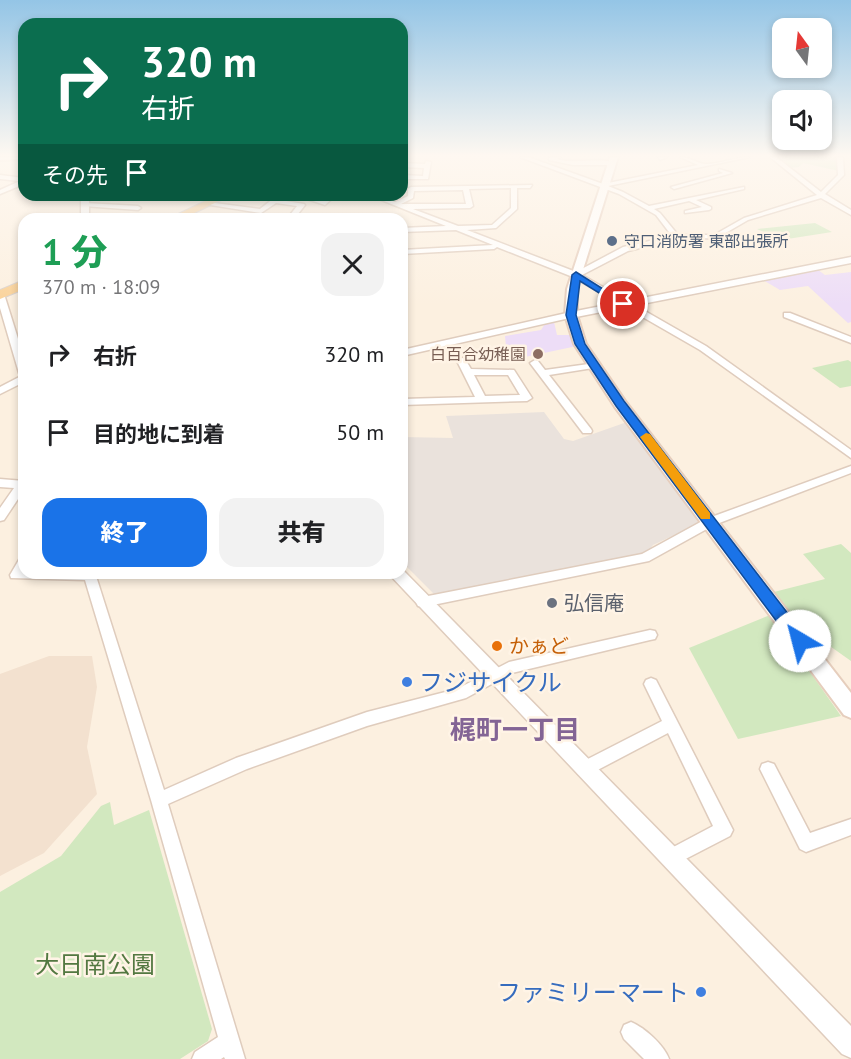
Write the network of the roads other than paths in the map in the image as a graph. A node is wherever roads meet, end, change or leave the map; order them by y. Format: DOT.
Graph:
graph roads {
  1 [pos="110,206"];
  2 [pos="202,206"];
  3 [pos="226,206"];
  4 [pos="267,206"];
  5 [pos="399,206"];
  6 [pos="514,206"];
  7 [pos="598,206"];
  8 [pos="645,206"];
  9 [pos="655,206"];
  10 [pos="706,206"];
  11 [pos="786,206"];
  12 [pos="138,208"];
  13 [pos="648,208"];
  14 [pos="687,212"];
  15 [pos="187,213"];
  16 [pos="450,227"];
  17 [pos="408,230"];
  18 [pos="676,237"];
  19 [pos="499,246"];
  20 [pos="408,252"];
  21 [pos="851,260"];
  22 [pos="576,275"];
  23 [pos="18,287"];
  24 [pos="0,295"];
  25 [pos="623,304"];
  26 [pos="571,315"];
  27 [pos="787,315"];
  28 [pos="11,334"];
  29 [pos="18,334"];
  30 [pos="851,340"];
  31 [pos="408,352"];
  32 [pos="18,355"];
  33 [pos="462,361"];
  34 [pos="535,363"];
  35 [pos="592,365"];
  36 [pos="468,372"];
  37 [pos="542,373"];
  38 [pos="18,381"];
  39 [pos="0,391"];
  40 [pos="482,400"];
  41 [pos="408,402"];
  42 [pos="587,430"];
  43 [pos="849,452"];
  44 [pos="851,468"];
  45 [pos="0,483"];
  46 [pos="18,485"];
  47 [pos="18,492"];
  48 [pos="0,517"];
  49 [pos="710,522"];
  50 [pos="91,579"];
  51 [pos="402,579"];
  52 [pos="423,602"];
  53 [pos="650,635"];
  54 [pos="494,676"];
  55 [pos="651,684"];
  56 [pos="851,709"];
  57 [pos="671,724"];
  58 [pos="584,769"];
  59 [pos="768,769"];
  60 [pos="159,800"];
  61 [pos="851,827"];
  62 [pos="670,858"];
  63 [pos="631,1032"];
  64 [pos="851,1045"];
  65 [pos="232,1050"];
  66 [pos="202,1059"];
  67 [pos="658,1059"];
  1 -- 12 [label="street"];
  2 -- 15 [label="main road"];
  3 -- 4 [label="street"];
  5 -- 16 [label="street"];
  6 -- 16 [label="street"];
  7 -- 22 [label="main road"];
  8 -- 13 [label="street"];
  9 -- 13 [label="street"];
  10 -- 14 [label="street"];
  11 -- 18 [label="street"];
  13 -- 18 [label="street"];
  16 -- 17 [label="street"];
  16 -- 19 [label="street"];
  18 -- 22 [label="street"];
  19 -- 20 [label="street"];
  19 -- 22 [label="street"];
  21 -- 25 [label="street"];
  22 -- 25 [label="street"];
  22 -- 26 [label="main road"];
  23 -- 24 [label="main road"];
  24 -- 28 [label="street"];
  25 -- 26 [label="street"];
  25 -- 43 [label="street"];
  26 -- 31 [label="street"];
  26 -- 35 [label="main road"];
  27 -- 30 [label="street"];
  28 -- 29 [label="street"];
  28 -- 32 [label="street"];
  33 -- 36 [label="street"];
  34 -- 37 [label="street"];
  35 -- 37 [label="street"];
  35 -- 49 [label="main road"];
  36 -- 40 [label="street"];
  36 -- 40 [label="street"];
  37 -- 42 [label="street"];
  38 -- 39 [label="street"];
  40 -- 41 [label="street"];
  44 -- 49 [label="street"];
  45 -- 46 [label="street"];
  47 -- 48 [label="street"];
  49 -- 52 [label="street"];
  49 -- 56 [label="main road"];
  50 -- 60 [label="street"];
  51 -- 52 [label="street"];
  52 -- 54 [label="street"];
  53 -- 54 [label="street"];
  54 -- 58 [label="street"];
  54 -- 60 [label="street"];
  55 -- 57 [label="street"];
  57 -- 58 [label="street"];
  57 -- 62 [label="street"];
  58 -- 62 [label="street"];
  59 -- 61 [label="street"];
  60 -- 65 [label="street"];
  62 -- 64 [label="street"];
  63 -- 67 [label="street"];
  65 -- 66 [label="street"];
}
